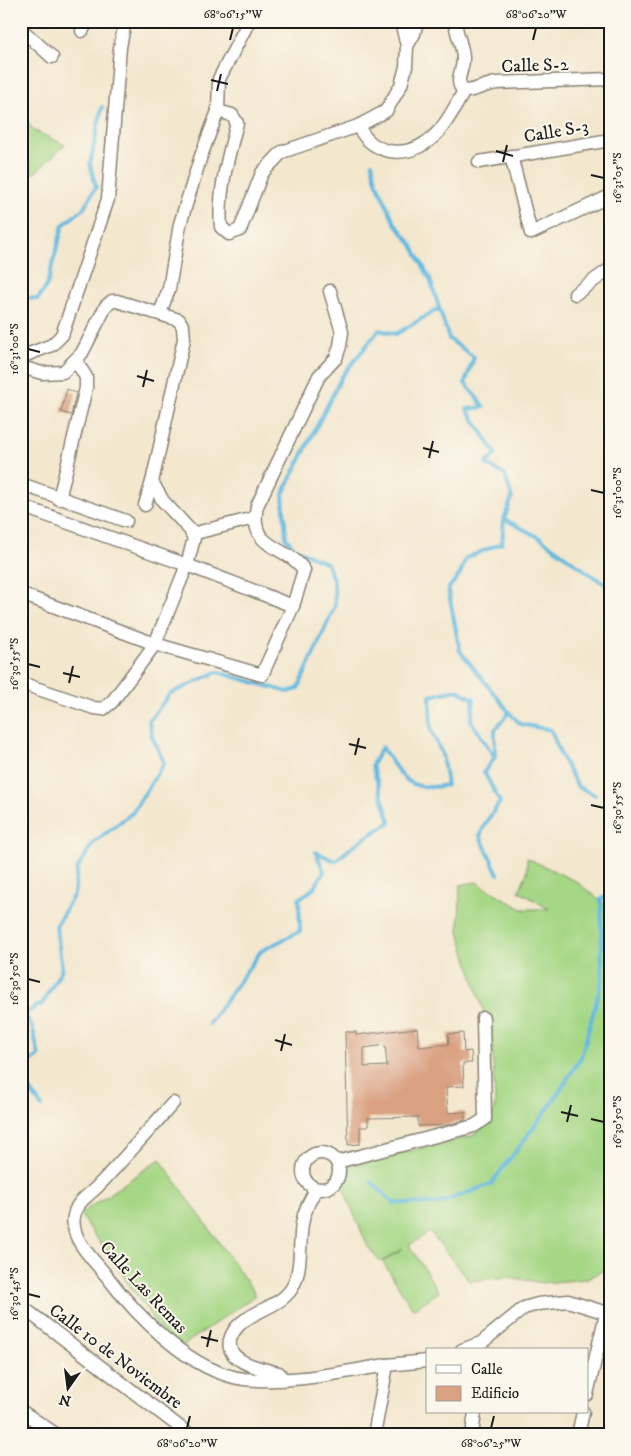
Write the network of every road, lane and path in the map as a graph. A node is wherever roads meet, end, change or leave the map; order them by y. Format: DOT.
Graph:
graph roads {
  1 [pos="125,21"];
  2 [pos="249,21"];
  3 [pos="405,21"];
  4 [pos="417,21"];
  5 [pos="455,21"];
  6 [pos="26,27"];
  7 [pos="407,46"];
  8 [pos="52,57"];
  9 [pos="610,79"];
  10 [pos="464,91"];
  11 [pos="218,111"];
  12 [pos="358,126"];
  13 [pos="610,140"];
  14 [pos="511,156"];
  15 [pos="479,162"];
  16 [pos="610,196"];
  17 [pos="610,269"];
  18 [pos="330,291"];
  19 [pos="575,294"];
  20 [pos="160,313"];
  21 [pos="21,357"];
  22 [pos="76,361"];
  23 [pos="21,367"];
  24 [pos="152,482"];
  25 [pos="21,484"];
  26 [pos="59,498"];
  27 [pos="145,505"];
  28 [pos="21,506"];
  29 [pos="254,518"];
  30 [pos="126,521"];
  31 [pos="192,534"];
  32 [pos="187,564"];
  33 [pos="21,594"];
  34 [pos="293,606"];
  35 [pos="155,644"];
  36 [pos="21,683"];
  37 [pos="483,1018"];
  38 [pos="173,1102"];
  39 [pos="337,1162"];
  40 [pos="316,1189"];
  41 [pos="21,1306"];
  42 [pos="608,1312"];
  43 [pos="482,1346"];
  44 [pos="426,1361"];
  45 [pos="387,1365"];
  46 [pos="283,1379"];
  47 [pos="588,1390"];
  48 [pos="21,1411"];
  49 [pos="475,1414"];
  50 [pos="583,1414"];
  51 [pos="57,1435"];
  52 [pos="190,1435"];
  53 [pos="374,1435"];
  54 [pos="472,1435"];
  55 [pos="578,1435"];
  1 -- 21 [label="street"];
  2 -- 11 [label="street"];
  3 -- 7 [label="street"];
  4 -- 7 [label="street"];
  5 -- 10 [label="street"];
  6 -- 8 [label="street"];
  7 -- 12 [label="street"];
  9 -- 10 [label="street, Calle S-2"];
  10 -- 12 [label="street"];
  11 -- 12 [label="street"];
  11 -- 20 [label="street"];
  13 -- 14 [label="street, Calle S-3"];
  14 -- 15 [label="street, Calle S-3"];
  14 -- 16 [label="street"];
  17 -- 19 [label="street"];
  18 -- 29 [label="street"];
  20 -- 22 [label="street"];
  20 -- 24 [label="street"];
  22 -- 23 [label="street"];
  22 -- 26 [label="street"];
  24 -- 27 [label="street"];
  24 -- 31 [label="street"];
  25 -- 26 [label="street"];
  26 -- 30 [label="street"];
  28 -- 32 [label="street"];
  29 -- 31 [label="street"];
  29 -- 34 [label="street"];
  31 -- 32 [label="street"];
  32 -- 34 [label="street"];
  32 -- 35 [label="street"];
  33 -- 35 [label="street"];
  34 -- 35 [label="street"];
  35 -- 36 [label="street"];
  37 -- 39 [label="street"];
  38 -- 46 [label="street, Calle Las Remas"];
  39 -- 40 [label="street"];
  39 -- 40 [label="street"];
  40 -- 46 [label="street"];
  41 -- 52 [label="street, Calle 10 de Noviembre"];
  42 -- 43 [label="street"];
  42 -- 47 [label="street"];
  44 -- 45 [label="street"];
  45 -- 46 [label="street, Calle Las Remas"];
  45 -- 53 [label="street"];
  48 -- 51 [label="street"];
  49 -- 54 [label="street"];
  50 -- 55 [label="street"];
}
